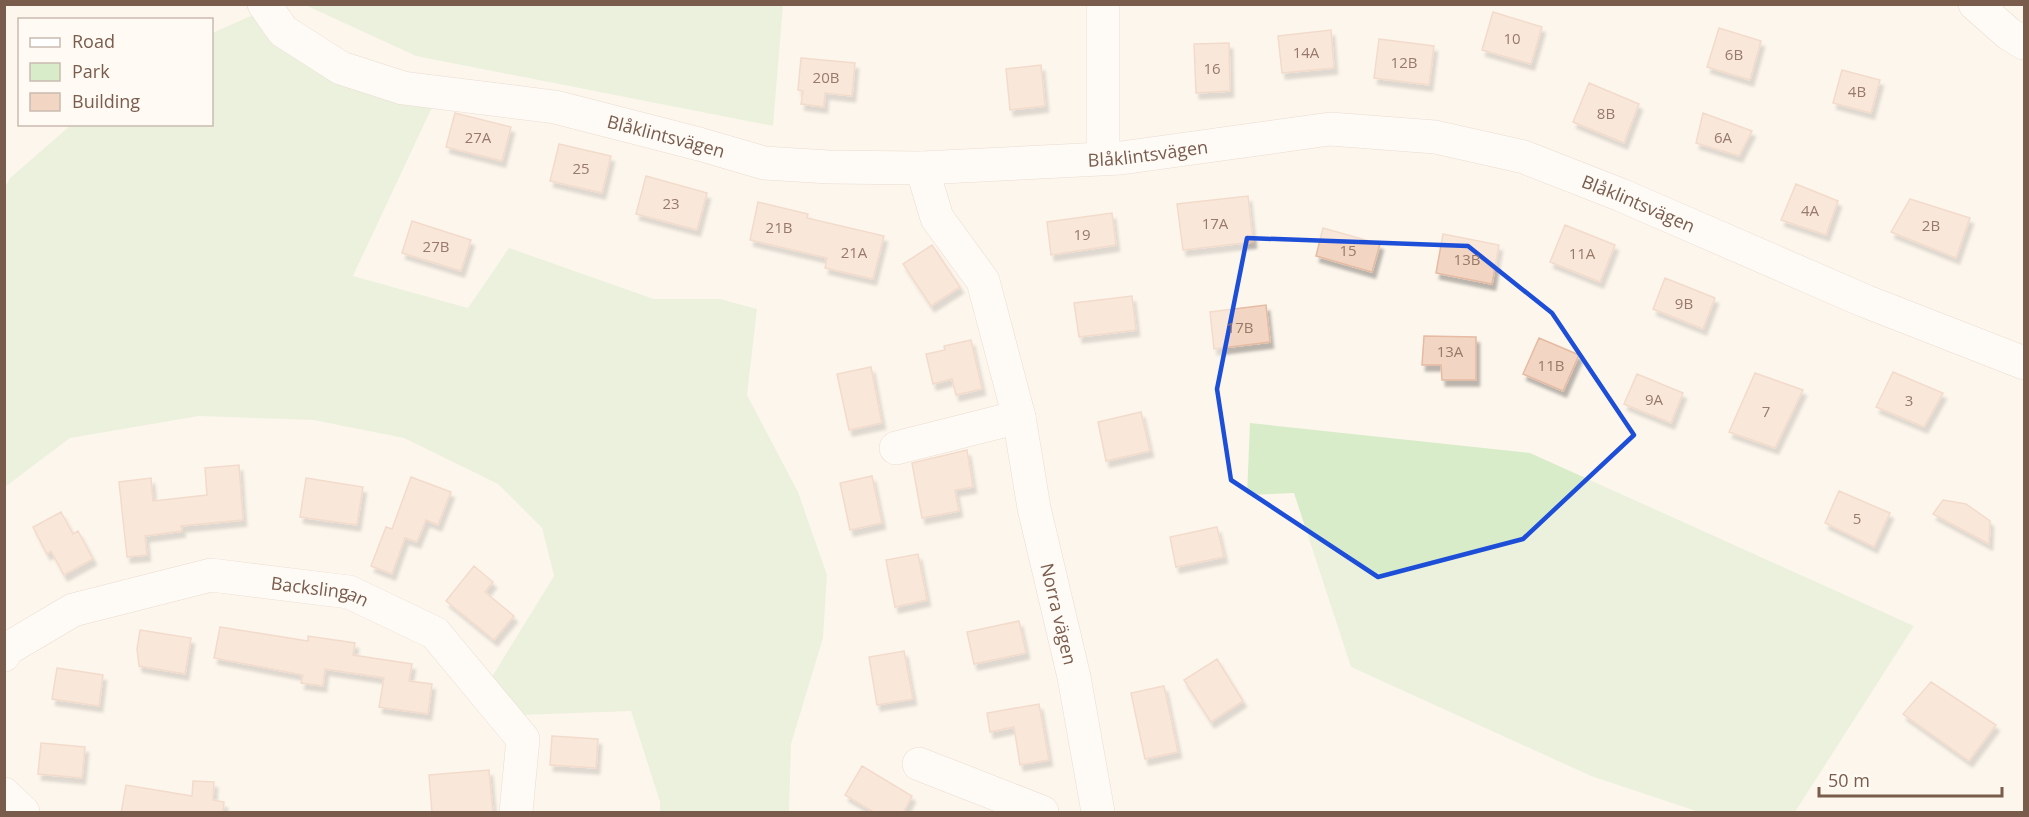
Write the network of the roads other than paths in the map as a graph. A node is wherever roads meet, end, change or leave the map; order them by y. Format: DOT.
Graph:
graph roads {
  1 [pos="264,4"];
  2 [pos="1103,4"];
  3 [pos="1975,4"];
  4 [pos="2025,43"];
  5 [pos="1103,158"];
  6 [pos="922,168"];
  7 [pos="2025,363"];
  8 [pos="1019,417"];
  9 [pos="896,448"];
  10 [pos="4,655"];
  11 [pos="919,764"];
  12 [pos="4,794"];
  13 [pos="23,813"];
  14 [pos="516,813"];
  15 [pos="1042,813"];
  16 [pos="1098,813"];
  1 -- 6 [label="street, Blåklintsvägen"];
  2 -- 5 [label="street"];
  3 -- 4 [label="street"];
  5 -- 6 [label="street, Blåklintsvägen"];
  5 -- 7 [label="street, Blåklintsvägen"];
  6 -- 8 [label="street, Norra vägen"];
  8 -- 9 [label="street"];
  8 -- 16 [label="street, Norra vägen"];
  10 -- 14 [label="street, Backslingan"];
  11 -- 15 [label="street"];
  12 -- 13 [label="street"];
}
